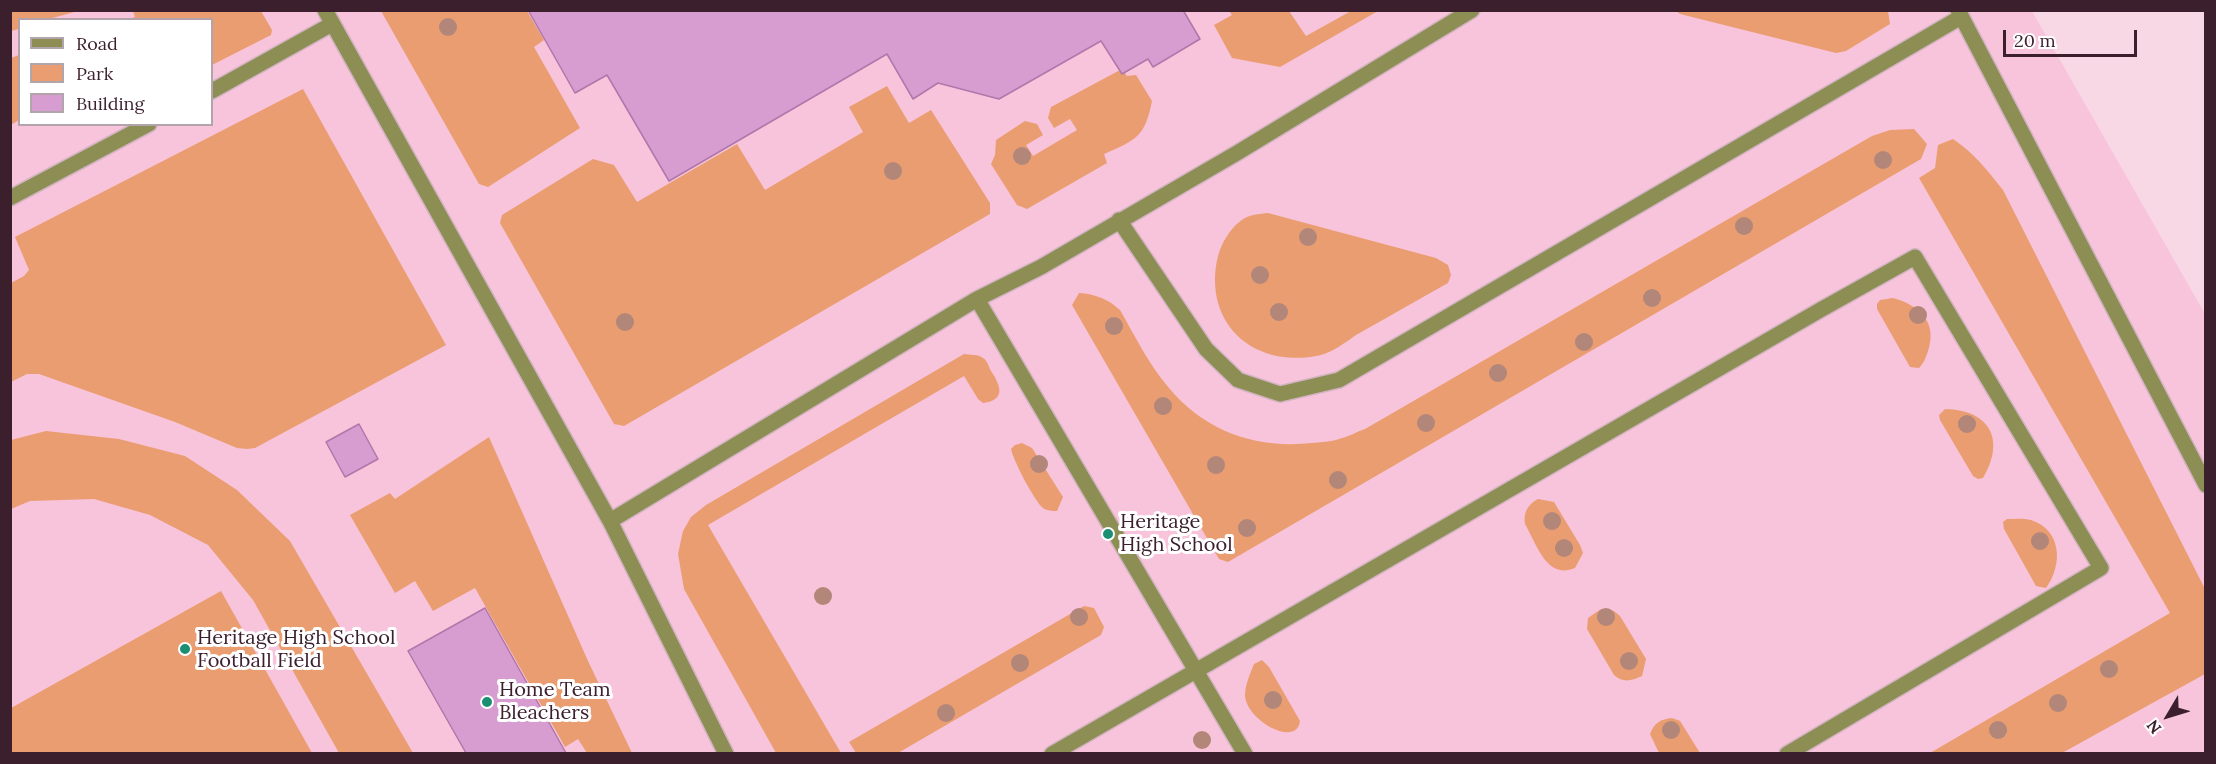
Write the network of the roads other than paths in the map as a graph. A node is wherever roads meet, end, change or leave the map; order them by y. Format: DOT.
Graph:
graph roads {
  1 [pos="325,10"];
  2 [pos="1472,10"];
  3 [pos="1960,14"];
  4 [pos="332,24"];
  5 [pos="213,90"];
  6 [pos="144,126"];
  7 [pos="10,198"];
  8 [pos="1119,220"];
  9 [pos="977,299"];
  10 [pos="2205,485"];
  11 [pos="610,521"];
  12 [pos="1197,669"];
  13 [pos="726,753"];
  14 [pos="1052,753"];
  15 [pos="1245,753"];
  16 [pos="1787,753"];
  1 -- 4 [label="street"];
  2 -- 8 [label="street"];
  3 -- 8 [label="street"];
  3 -- 10 [label="street"];
  4 -- 5 [label="street"];
  4 -- 11 [label="street"];
  6 -- 7 [label="street"];
  8 -- 9 [label="street"];
  9 -- 11 [label="street"];
  9 -- 12 [label="street"];
  11 -- 13 [label="street"];
  12 -- 14 [label="street"];
  12 -- 15 [label="street"];
  12 -- 16 [label="street"];
}
